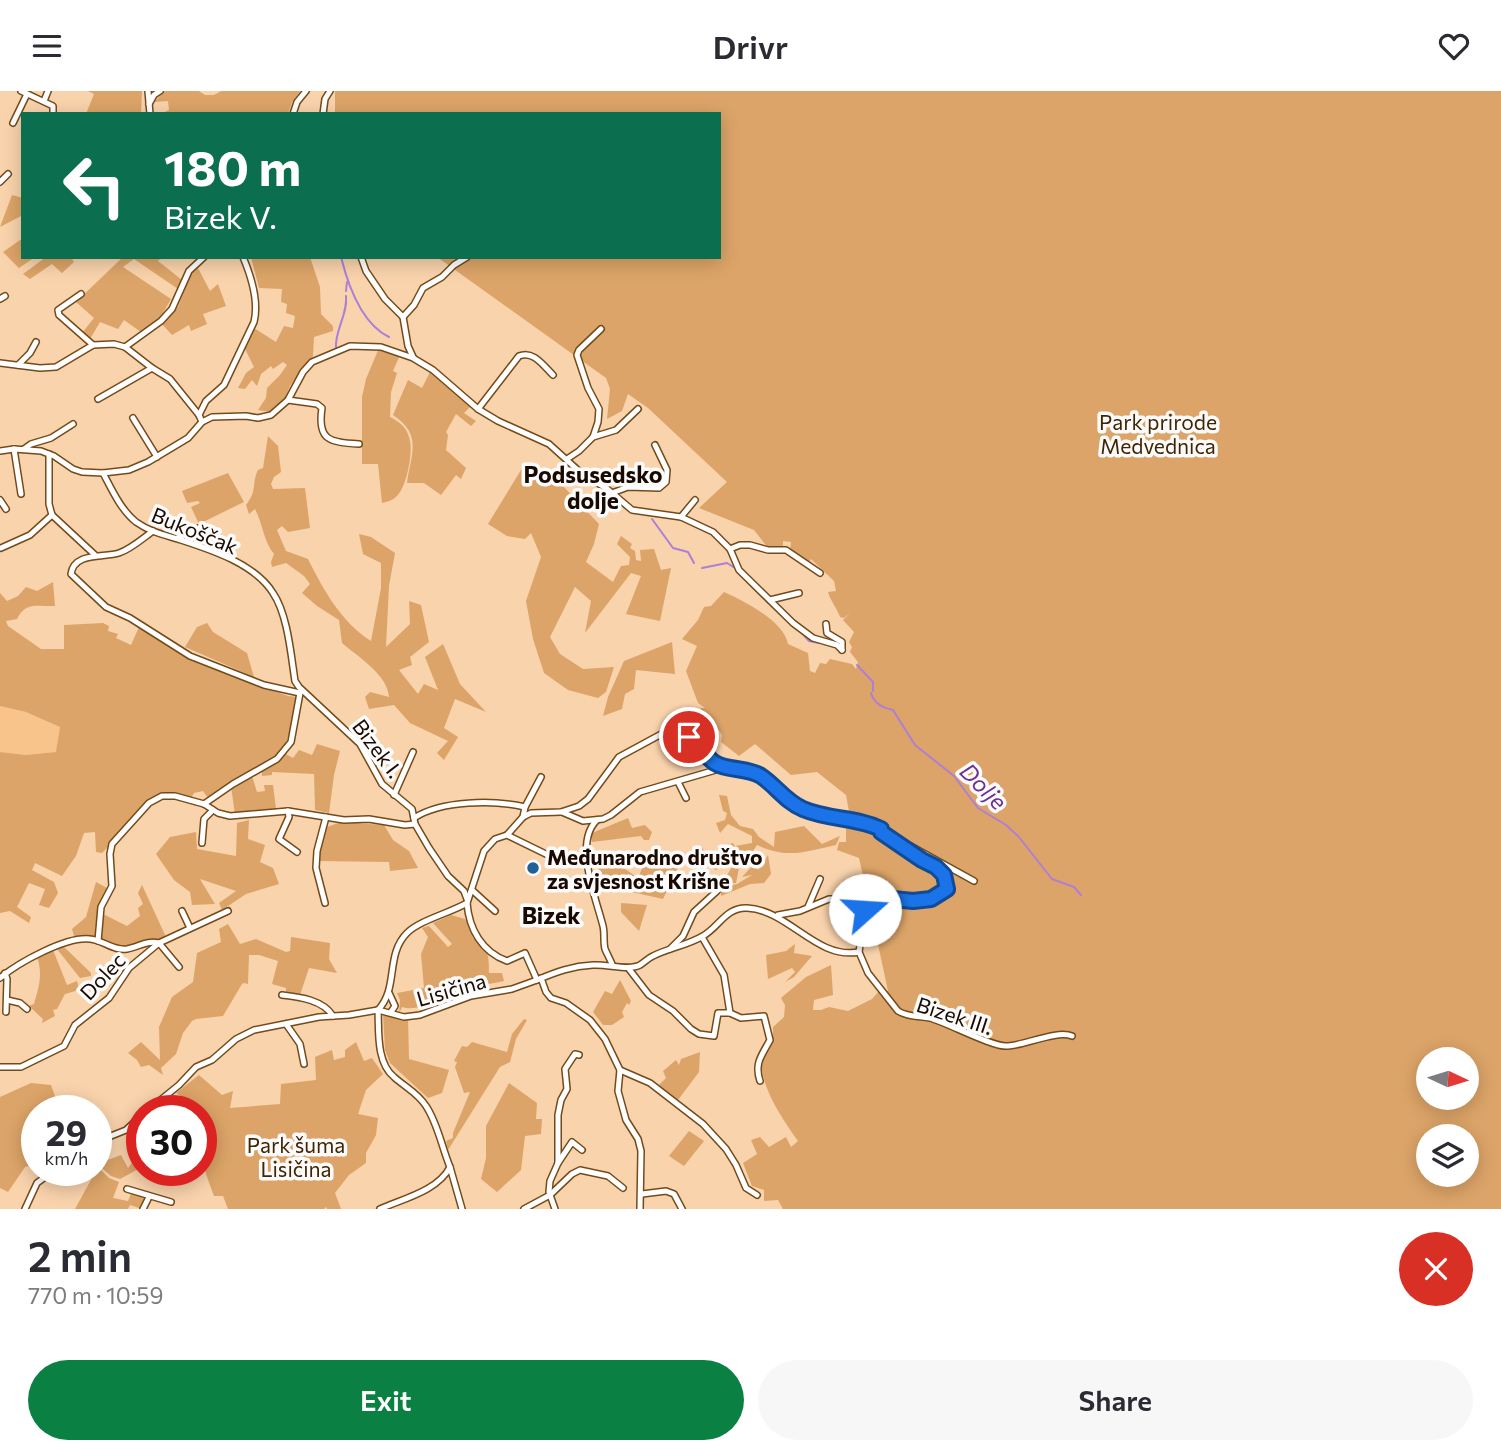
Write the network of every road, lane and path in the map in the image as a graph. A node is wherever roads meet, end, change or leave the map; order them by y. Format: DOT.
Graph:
graph roads {
  1 [pos="48,91"];
  2 [pos="148,91"];
  3 [pos="160,91"];
  4 [pos="306,91"];
  5 [pos="330,91"];
  6 [pos="24,92"];
  7 [pos="44,101"];
  8 [pos="149,104"];
  9 [pos="52,112"];
  10 [pos="150,112"];
  11 [pos="294,112"];
  12 [pos="323,112"];
  13 [pos="13,123"];
  14 [pos="8,174"];
  15 [pos="0,182"];
  16 [pos="202,259"];
  17 [pos="244,259"];
  18 [pos="361,259"];
  19 [pos="464,259"];
  20 [pos="81,294"];
  21 [pos="403,317"];
  22 [pos="601,329"];
  23 [pos="36,342"];
  24 [pos="93,345"];
  25 [pos="125,347"];
  26 [pos="413,358"];
  27 [pos="0,363"];
  28 [pos="18,365"];
  29 [pos="152,368"];
  30 [pos="553,375"];
  31 [pos="98,399"];
  32 [pos="288,400"];
  33 [pos="478,409"];
  34 [pos="638,409"];
  35 [pos="199,415"];
  36 [pos="133,418"];
  37 [pos="202,422"];
  38 [pos="73,424"];
  39 [pos="593,437"];
  40 [pos="359,444"];
  41 [pos="655,445"];
  42 [pos="14,449"];
  43 [pos="24,449"];
  44 [pos="0,451"];
  45 [pos="49,454"];
  46 [pos="157,457"];
  47 [pos="567,459"];
  48 [pos="103,473"];
  49 [pos="612,493"];
  50 [pos="21,494"];
  51 [pos="0,500"];
  52 [pos="695,500"];
  53 [pos="6,509"];
  54 [pos="52,515"];
  55 [pos="681,517"];
  56 [pos="201,527"];
  57 [pos="153,531"];
  58 [pos="177,538"];
  59 [pos="1,548"];
  60 [pos="730,549"];
  61 [pos="95,555"];
  62 [pos="820,573"];
  63 [pos="799,593"];
  64 [pos="770,600"];
  65 [pos="826,624"];
  66 [pos="301,692"];
  67 [pos="413,752"];
  68 [pos="729,767"];
  69 [pos="541,776"];
  70 [pos="678,782"];
  71 [pos="394,795"];
  72 [pos="686,798"];
  73 [pos="204,804"];
  74 [pos="525,807"];
  75 [pos="213,810"];
  76 [pos="288,811"];
  77 [pos="561,812"];
  78 [pos="326,817"];
  79 [pos="523,817"];
  80 [pos="597,820"];
  81 [pos="415,821"];
  82 [pos="881,829"];
  83 [pos="507,835"];
  84 [pos="202,843"];
  85 [pos="297,852"];
  86 [pos="556,859"];
  87 [pos="820,879"];
  88 [pos="974,881"];
  89 [pos="461,888"];
  90 [pos="472,890"];
  91 [pos="717,891"];
  92 [pos="467,901"];
  93 [pos="325,903"];
  94 [pos="866,905"];
  95 [pos="808,907"];
  96 [pos="182,911"];
  97 [pos="228,911"];
  98 [pos="495,911"];
  99 [pos="775,915"];
  100 [pos="190,928"];
  101 [pos="702,937"];
  102 [pos="98,941"];
  103 [pos="159,943"];
  104 [pos="668,952"];
  105 [pos="859,952"];
  106 [pos="612,964"];
  107 [pos="179,967"];
  108 [pos="629,969"];
  109 [pos="2,976"];
  110 [pos="539,979"];
  111 [pos="389,993"];
  112 [pos="282,995"];
  113 [pos="7,1000"];
  114 [pos="27,1009"];
  115 [pos="379,1010"];
  116 [pos="6,1012"];
  117 [pos="391,1012"];
  118 [pos="730,1013"];
  119 [pos="333,1016"];
  120 [pos="286,1024"];
  121 [pos="1072,1037"];
  122 [pos="579,1055"];
  123 [pos="304,1064"];
  124 [pos="0,1066"];
  125 [pos="620,1070"];
  126 [pos="760,1081"];
  127 [pos="167,1095"];
  128 [pos="582,1150"];
  129 [pos="558,1163"];
  130 [pos="450,1167"];
  131 [pos="36,1186"];
  132 [pos="623,1188"];
  133 [pos="127,1189"];
  134 [pos="642,1194"];
  135 [pos="550,1195"];
  136 [pos="757,1195"];
  137 [pos="149,1197"];
  138 [pos="171,1202"];
  139 [pos="25,1209"];
  140 [pos="143,1209"];
  141 [pos="380,1209"];
  142 [pos="462,1209"];
  143 [pos="524,1209"];
  144 [pos="555,1209"];
  145 [pos="640,1209"];
  146 [pos="682,1209"];
  1 -- 7 [label="street"];
  2 -- 8 [label="street"];
  3 -- 8 [label="street"];
  4 -- 11 [label="street"];
  5 -- 12 [label="street"];
  6 -- 7 [label="street"];
  6 -- 13 [label="street"];
  7 -- 9 [label="street"];
  8 -- 10 [label="street"];
  14 -- 15 [label="street"];
  16 -- 25 [label="street"];
  17 -- 35 [label="street"];
  18 -- 21 [label="street"];
  19 -- 21 [label="street"];
  20 -- 24 [label="street"];
  21 -- 26 [label="street"];
  22 -- 39 [label="street"];
  23 -- 28 [label="street"];
  24 -- 25 [label="street"];
  24 -- 28 [label="street"];
  25 -- 29 [label="street"];
  26 -- 32 [label="street"];
  26 -- 33 [label="street"];
  27 -- 28 [label="street"];
  29 -- 31 [label="street"];
  29 -- 35 [label="street"];
  30 -- 33 [label="street"];
  32 -- 37 [label="street"];
  32 -- 40 [label="street"];
  33 -- 47 [label="street"];
  34 -- 39 [label="street"];
  35 -- 37 [label="street"];
  36 -- 46 [label="street"];
  37 -- 46 [label="street"];
  38 -- 43 [label="street"];
  39 -- 47 [label="street"];
  41 -- 49 [label="street"];
  42 -- 43 [label="street"];
  42 -- 44 [label="street"];
  42 -- 50 [label="street"];
  43 -- 45 [label="street"];
  45 -- 48 [label="street"];
  45 -- 54 [label="street"];
  46 -- 48 [label="street"];
  47 -- 49 [label="street"];
  48 -- 57 [label="street, Bukoščak"];
  49 -- 55 [label="street"];
  51 -- 53 [label="street"];
  52 -- 55 [label="street"];
  54 -- 59 [label="street"];
  54 -- 61 [label="street"];
  55 -- 60 [label="street"];
  56 -- 58 [label="street"];
  57 -- 58 [label="street, Bukoščak"];
  57 -- 61 [label="street"];
  58 -- 66 [label="street, Bukoščak"];
  60 -- 62 [label="street"];
  60 -- 64 [label="street"];
  61 -- 66 [label="street"];
  63 -- 64 [label="street"];
  64 -- 65 [label="street"];
  66 -- 71 [label="street, Bizek I."];
  66 -- 73 [label="street"];
  67 -- 71 [label="street"];
  68 -- 70 [label="street"];
  68 -- 77 [label="street"];
  68 -- 82 [label="street"];
  69 -- 74 [label="street"];
  70 -- 72 [label="street"];
  70 -- 80 [label="street"];
  71 -- 81 [label="street, Bizek I."];
  73 -- 75 [label="street"];
  73 -- 102 [label="street"];
  74 -- 79 [label="street"];
  74 -- 81 [label="street"];
  75 -- 76 [label="street"];
  75 -- 84 [label="street"];
  76 -- 78 [label="street"];
  76 -- 85 [label="street"];
  77 -- 79 [label="street"];
  77 -- 80 [label="street"];
  78 -- 81 [label="street"];
  78 -- 93 [label="street"];
  79 -- 83 [label="street"];
  80 -- 106 [label="street"];
  81 -- 89 [label="street, Bizek I."];
  82 -- 88 [label="street"];
  82 -- 94 [label="street"];
  83 -- 86 [label="street"];
  83 -- 90 [label="street"];
  87 -- 95 [label="street"];
  89 -- 90 [label="street"];
  89 -- 92 [label="street, Bizek I."];
  90 -- 92 [label="street"];
  90 -- 98 [label="street"];
  91 -- 104 [label="street"];
  92 -- 110 [label="street"];
  92 -- 111 [label="street"];
  94 -- 95 [label="street"];
  94 -- 105 [label="street"];
  95 -- 99 [label="street"];
  96 -- 100 [label="street"];
  97 -- 100 [label="street, Dolec"];
  99 -- 101 [label="street"];
  99 -- 105 [label="street"];
  100 -- 103 [label="street, Dolec"];
  101 -- 104 [label="street"];
  101 -- 118 [label="street"];
  102 -- 103 [label="street"];
  102 -- 109 [label="street"];
  103 -- 107 [label="street"];
  103 -- 124 [label="street, Dolec"];
  104 -- 108 [label="street"];
  105 -- 121 [label="street, Bizek III."];
  106 -- 108 [label="street"];
  106 -- 110 [label="street"];
  108 -- 118 [label="street"];
  109 -- 113 [label="street"];
  110 -- 117 [label="street, Lisičina"];
  110 -- 125 [label="street"];
  111 -- 115 [label="street"];
  111 -- 117 [label="street"];
  112 -- 119 [label="street"];
  113 -- 114 [label="street"];
  113 -- 116 [label="street"];
  115 -- 117 [label="street, Lisičina"];
  115 -- 119 [label="street, Lisičina"];
  115 -- 130 [label="street"];
  118 -- 126 [label="street"];
  119 -- 120 [label="street, Lisičina"];
  120 -- 123 [label="street"];
  120 -- 127 [label="street, Lisičina"];
  122 -- 129 [label="street"];
  125 -- 134 [label="street"];
  125 -- 136 [label="street"];
  128 -- 129 [label="street"];
  129 -- 135 [label="street"];
  130 -- 141 [label="street"];
  130 -- 142 [label="street"];
  131 -- 139 [label="street"];
  132 -- 135 [label="street"];
  133 -- 137 [label="street"];
  134 -- 145 [label="street"];
  134 -- 146 [label="street"];
  135 -- 143 [label="street"];
  135 -- 144 [label="street"];
  137 -- 138 [label="street"];
  137 -- 140 [label="street"];
}
